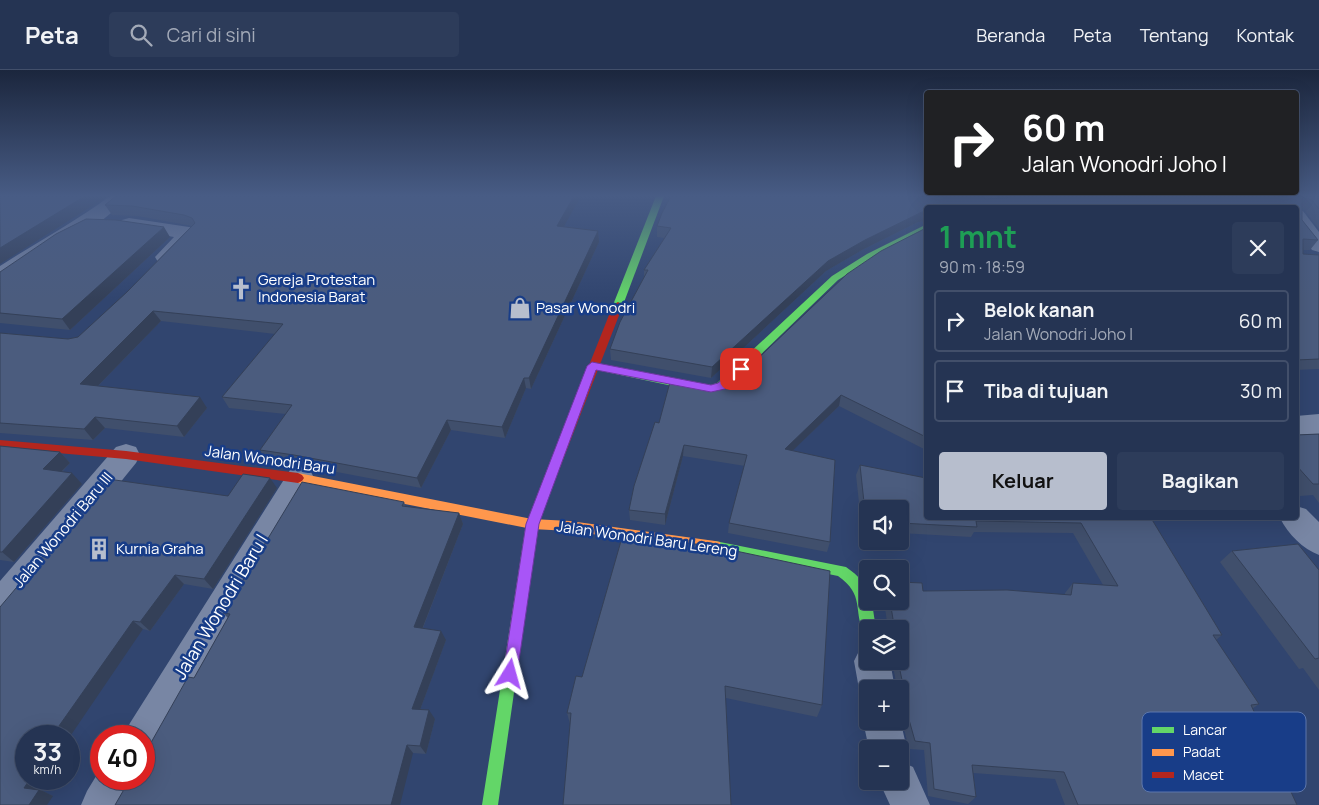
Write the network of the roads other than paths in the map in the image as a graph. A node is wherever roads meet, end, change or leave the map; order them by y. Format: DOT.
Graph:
graph roads {
  1 [pos="72,230"];
  2 [pos="174,230"];
  3 [pos="646,230"];
  4 [pos="921,230"];
  5 [pos="1302,230"];
  6 [pos="1314,254"];
  7 [pos="154,269"];
  8 [pos="0,276"];
  9 [pos="592,366"];
  10 [pos="1319,424"];
  11 [pos="1299,426"];
  12 [pos="0,444"];
  13 [pos="126,455"];
  14 [pos="300,478"];
  15 [pos="1297,520"];
  16 [pos="532,524"];
  17 [pos="1319,542"];
  18 [pos="0,604"];
  19 [pos="868,620"];
  20 [pos="150,725"];
  21 [pos="110,790"];
  22 [pos="902,790"];
  23 [pos="101,805"];
  24 [pos="490,805"];
  25 [pos="910,805"];
  1 -- 8 [label="street"];
  2 -- 7 [label="street"];
  3 -- 9 [label="street"];
  4 -- 9 [label="street"];
  5 -- 6 [label="street"];
  9 -- 16 [label="street"];
  10 -- 11 [label="street"];
  12 -- 13 [label="street, Jalan Wonodri Baru"];
  13 -- 14 [label="street, Jalan Wonodri Baru"];
  13 -- 18 [label="street, Jalan Wonodri Baru III"];
  14 -- 16 [label="street, Jalan Wonodri Baru"];
  14 -- 20 [label="street, Jalan Wonodri Baru I"];
  15 -- 17 [label="street"];
  16 -- 19 [label="street, Jalan Wonodri Baru Lereng"];
  16 -- 24 [label="street"];
  21 -- 23 [label="street"];
  22 -- 25 [label="street"];
}
